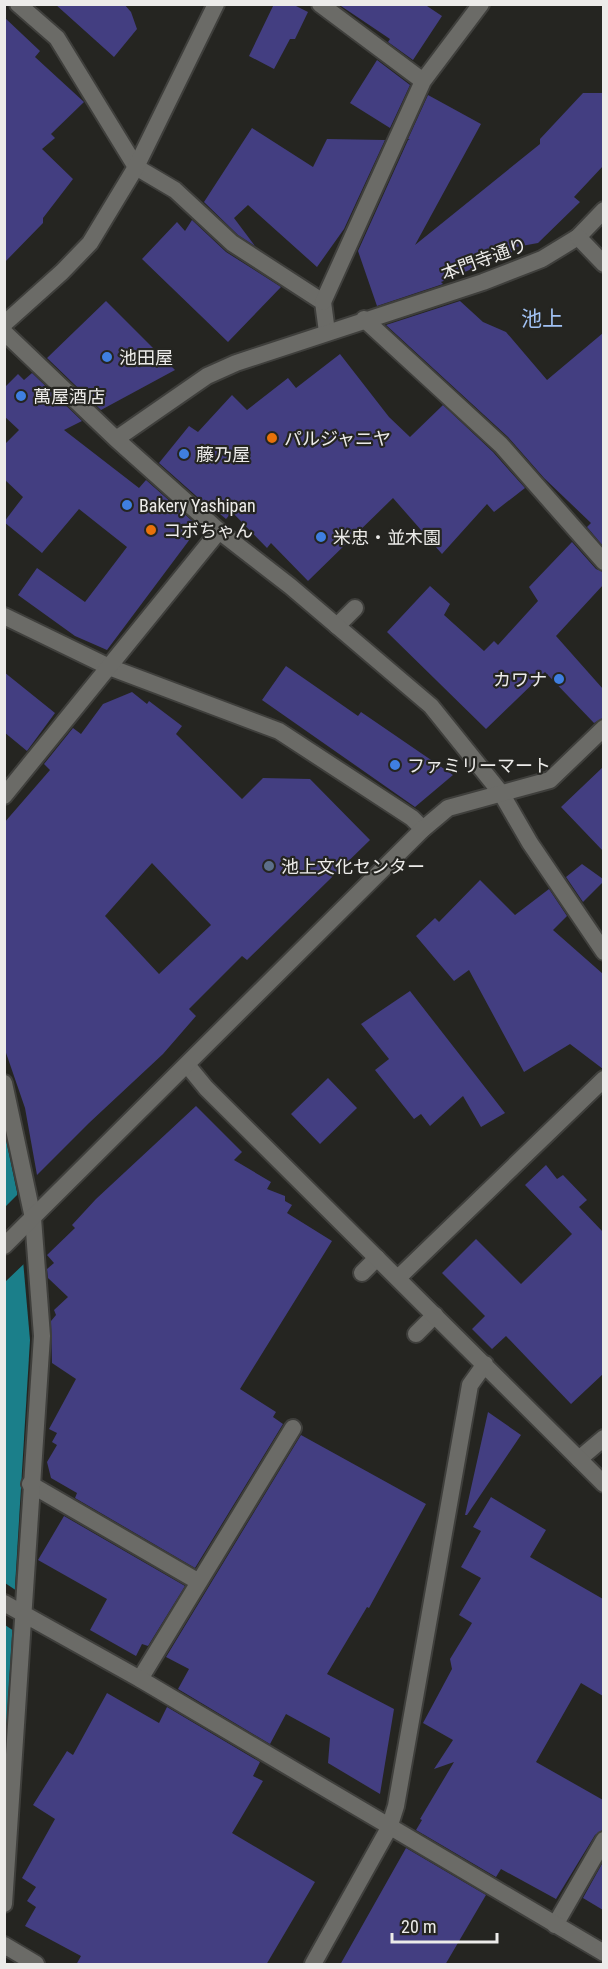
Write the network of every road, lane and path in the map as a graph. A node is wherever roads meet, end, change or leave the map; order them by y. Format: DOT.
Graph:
graph roads {
  1 [pos="18,4"];
  2 [pos="216,4"];
  3 [pos="320,4"];
  4 [pos="481,4"];
  5 [pos="423,81"];
  6 [pos="136,167"];
  7 [pos="603,210"];
  8 [pos="578,237"];
  9 [pos="603,264"];
  10 [pos="323,302"];
  11 [pos="364,319"];
  12 [pos="4,324"];
  13 [pos="4,332"];
  14 [pos="327,332"];
  15 [pos="116,439"];
  16 [pos="219,531"];
  17 [pos="603,562"];
  18 [pos="355,608"];
  19 [pos="4,616"];
  20 [pos="337,626"];
  21 [pos="109,667"];
  22 [pos="603,728"];
  23 [pos="501,793"];
  24 [pos="4,796"];
  25 [pos="423,829"];
  26 [pos="603,952"];
  27 [pos="188,1066"];
  28 [pos="603,1079"];
  29 [pos="4,1083"];
  30 [pos="29,1222"];
  31 [pos="4,1246"];
  32 [pos="377,1257"];
  33 [pos="362,1273"];
  34 [pos="398,1278"];
  35 [pos="435,1315"];
  36 [pos="416,1334"];
  37 [pos="485,1364"];
  38 [pos="293,1428"];
  39 [pos="603,1438"];
  40 [pos="579,1459"];
  41 [pos="30,1484"];
  42 [pos="603,1484"];
  43 [pos="199,1581"];
  44 [pos="15,1609"];
  45 [pos="140,1679"];
  46 [pos="389,1828"];
  47 [pos="603,1840"];
  48 [pos="4,1904"];
  49 [pos="555,1924"];
  50 [pos="4,1945"];
  51 [pos="603,1953"];
  52 [pos="36,1965"];
  53 [pos="313,1965"];
  1 -- 6 [label="street"];
  2 -- 6 [label="street"];
  3 -- 5 [label="street"];
  4 -- 5 [label="street"];
  5 -- 10 [label="street"];
  6 -- 10 [label="street"];
  6 -- 12 [label="street"];
  7 -- 8 [label="street, 本門寺通り"];
  8 -- 9 [label="street"];
  8 -- 11 [label="street, 本門寺通り"];
  10 -- 14 [label="street"];
  11 -- 14 [label="street, 本門寺通り"];
  11 -- 17 [label="street"];
  13 -- 15 [label="street"];
  14 -- 15 [label="street, 本門寺通り"];
  15 -- 16 [label="street"];
  16 -- 20 [label="street"];
  16 -- 21 [label="street"];
  18 -- 20 [label="street"];
  19 -- 21 [label="street"];
  20 -- 23 [label="street"];
  21 -- 24 [label="street"];
  21 -- 25 [label="street"];
  22 -- 23 [label="street"];
  23 -- 25 [label="street"];
  23 -- 26 [label="street"];
  25 -- 27 [label="street"];
  27 -- 30 [label="street"];
  27 -- 32 [label="street"];
  28 -- 34 [label="street"];
  29 -- 30 [label="street"];
  30 -- 31 [label="street"];
  30 -- 41 [label="street"];
  32 -- 33 [label="street"];
  32 -- 34 [label="street"];
  34 -- 35 [label="street"];
  35 -- 36 [label="street"];
  35 -- 37 [label="street"];
  37 -- 40 [label="street"];
  37 -- 46 [label="street"];
  38 -- 43 [label="street"];
  39 -- 40 [label="street"];
  40 -- 42 [label="street"];
  41 -- 43 [label="street"];
  41 -- 44 [label="street"];
  43 -- 45 [label="street"];
  44 -- 45 [label="street"];
  44 -- 48 [label="street"];
  45 -- 46 [label="street"];
  46 -- 49 [label="street"];
  46 -- 53 [label="street"];
  47 -- 49 [label="street"];
  49 -- 51 [label="street"];
  50 -- 52 [label="street"];
}
